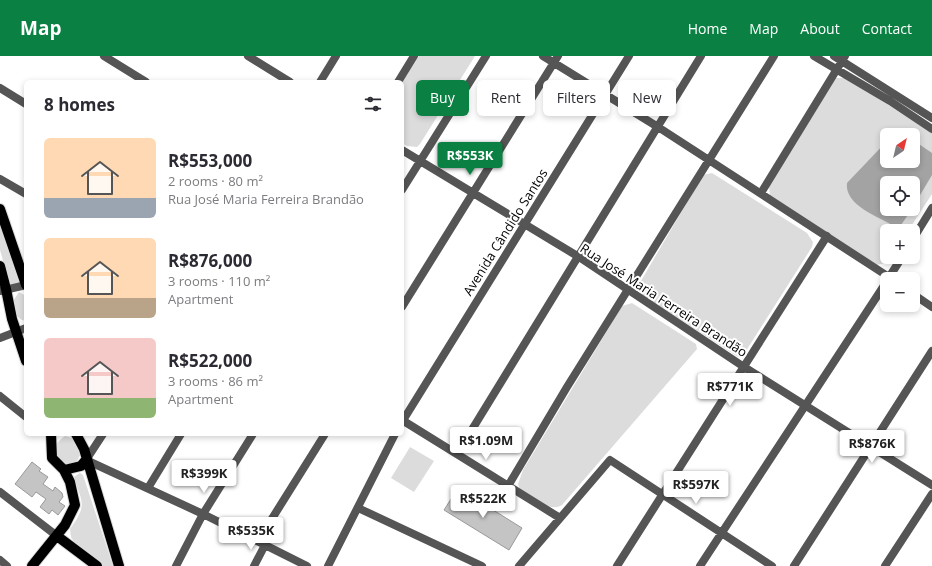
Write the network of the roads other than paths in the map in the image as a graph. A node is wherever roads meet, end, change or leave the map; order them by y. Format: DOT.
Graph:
graph roads {
  1 [pos="104,56"];
  2 [pos="248,56"];
  3 [pos="336,56"];
  4 [pos="414,56"];
  5 [pos="486,56"];
  6 [pos="543,56"];
  7 [pos="629,56"];
  8 [pos="701,56"];
  9 [pos="774,56"];
  10 [pos="814,56"];
  11 [pos="834,56"];
  12 [pos="843,58"];
  13 [pos="556,59"];
  14 [pos="836,70"];
  15 [pos="143,80"];
  16 [pos="287,80"];
  17 [pos="321,80"];
  18 [pos="399,80"];
  19 [pos="585,80"];
  20 [pos="0,88"];
  21 [pos="610,88"];
  22 [pos="610,97"];
  23 [pos="24,103"];
  24 [pos="593,116"];
  25 [pos="932,118"];
  26 [pos="658,127"];
  27 [pos="932,129"];
  28 [pos="404,151"];
  29 [pos="708,160"];
  30 [pos="420,161"];
  31 [pos="0,179"];
  32 [pos="404,187"];
  33 [pos="472,192"];
  34 [pos="24,193"];
  35 [pos="761,193"];
  36 [pos="932,208"];
  37 [pos="0,209"];
  38 [pos="524,224"];
  39 [pos="920,228"];
  40 [pos="827,236"];
  41 [pos="579,258"];
  42 [pos="0,266"];
  43 [pos="880,273"];
  44 [pos="24,279"];
  45 [pos="24,285"];
  46 [pos="3,290"];
  47 [pos="628,290"];
  48 [pos="880,293"];
  49 [pos="920,299"];
  50 [pos="404,304"];
  51 [pos="932,307"];
  52 [pos="24,329"];
  53 [pos="16,332"];
  54 [pos="0,338"];
  55 [pos="932,351"];
  56 [pos="24,355"];
  57 [pos="744,367"];
  58 [pos="0,396"];
  59 [pos="806,406"];
  60 [pos="24,415"];
  61 [pos="404,418"];
  62 [pos="404,422"];
  63 [pos="52,436"];
  64 [pos="77,436"];
  65 [pos="102,436"];
  66 [pos="180,436"];
  67 [pos="252,436"];
  68 [pos="324,436"];
  69 [pos="394,436"];
  70 [pos="871,447"];
  71 [pos="457,454"];
  72 [pos="86,460"];
  73 [pos="64,470"];
  74 [pos="932,485"];
  75 [pos="508,486"];
  76 [pos="148,488"];
  77 [pos="0,492"];
  78 [pos="932,494"];
  79 [pos="662,495"];
  80 [pos="358,508"];
  81 [pos="203,514"];
  82 [pos="560,518"];
  83 [pos="722,533"];
  84 [pos="57,536"];
  85 [pos="261,543"];
  86 [pos="0,560"];
  87 [pos="7,566"];
  88 [pos="32,566"];
  89 [pos="97,566"];
  90 [pos="119,566"];
  91 [pos="176,566"];
  92 [pos="254,566"];
  93 [pos="307,566"];
  94 [pos="328,566"];
  95 [pos="482,566"];
  96 [pos="519,566"];
  97 [pos="617,566"];
  98 [pos="700,566"];
  99 [pos="772,566"];
  100 [pos="794,566"];
  101 [pos="885,566"];
  1 -- 15 [label="street"];
  2 -- 16 [label="street"];
  3 -- 17 [label="street"];
  4 -- 18 [label="street"];
  5 -- 30 [label="street"];
  6 -- 13 [label="street"];
  7 -- 21 [label="street, Avenida Cândido Santos"];
  8 -- 26 [label="street"];
  9 -- 29 [label="street"];
  10 -- 14 [label="street"];
  11 -- 12 [label="street"];
  12 -- 14 [label="street"];
  12 -- 25 [label="street"];
  13 -- 19 [label="street"];
  13 -- 33 [label="street"];
  14 -- 27 [label="street"];
  14 -- 35 [label="street"];
  20 -- 23 [label="street"];
  22 -- 26 [label="street"];
  24 -- 38 [label="street, Avenida Cândido Santos"];
  26 -- 29 [label="street"];
  26 -- 41 [label="street"];
  28 -- 30 [label="street, Rua José Maria Ferreira Brandão"];
  29 -- 35 [label="street"];
  29 -- 47 [label="street"];
  30 -- 32 [label="street"];
  30 -- 33 [label="street, Rua José Maria Ferreira Brandão"];
  31 -- 34 [label="street"];
  33 -- 38 [label="street, Rua José Maria Ferreira Brandão"];
  33 -- 50 [label="street"];
  35 -- 40 [label="street"];
  36 -- 39 [label="street"];
  37 -- 44 [label="main road"];
  38 -- 41 [label="street, Rua José Maria Ferreira Brandão"];
  38 -- 61 [label="street, Avenida Cândido Santos"];
  40 -- 43 [label="street"];
  40 -- 57 [label="street"];
  41 -- 47 [label="street, Rua José Maria Ferreira Brandão"];
  41 -- 71 [label="street"];
  42 -- 46 [label="main road"];
  45 -- 46 [label="street"];
  46 -- 53 [label="main road"];
  47 -- 57 [label="street, Rua José Maria Ferreira Brandão"];
  47 -- 75 [label="street"];
  48 -- 59 [label="street"];
  49 -- 51 [label="street"];
  52 -- 53 [label="street"];
  53 -- 54 [label="street"];
  53 -- 56 [label="main road"];
  55 -- 70 [label="street"];
  57 -- 59 [label="street, Rua José Maria Ferreira Brandão"];
  57 -- 79 [label="street"];
  58 -- 60 [label="street"];
  59 -- 70 [label="street, Rua José Maria Ferreira Brandão"];
  59 -- 83 [label="street"];
  62 -- 71 [label="street"];
  63 -- 73 [label="main road"];
  64 -- 72 [label="main road"];
  65 -- 72 [label="street"];
  66 -- 76 [label="street"];
  67 -- 81 [label="street"];
  68 -- 85 [label="street"];
  69 -- 80 [label="street"];
  70 -- 74 [label="street, Rua José Maria Ferreira Brandão"];
  70 -- 100 [label="street"];
  71 -- 75 [label="street"];
  72 -- 73 [label="main road"];
  72 -- 76 [label="street"];
  72 -- 90 [label="main road"];
  73 -- 84 [label="main road"];
  75 -- 82 [label="street"];
  76 -- 81 [label="street"];
  77 -- 84 [label="street"];
  78 -- 101 [label="street"];
  79 -- 82 [label="street"];
  79 -- 83 [label="street"];
  79 -- 97 [label="street"];
  80 -- 94 [label="street"];
  80 -- 95 [label="street"];
  81 -- 85 [label="street"];
  81 -- 91 [label="street"];
  82 -- 96 [label="street"];
  83 -- 98 [label="street"];
  83 -- 99 [label="street"];
  84 -- 88 [label="main road"];
  84 -- 89 [label="main road"];
  85 -- 92 [label="street"];
  85 -- 93 [label="street"];
  86 -- 87 [label="street"];
}
